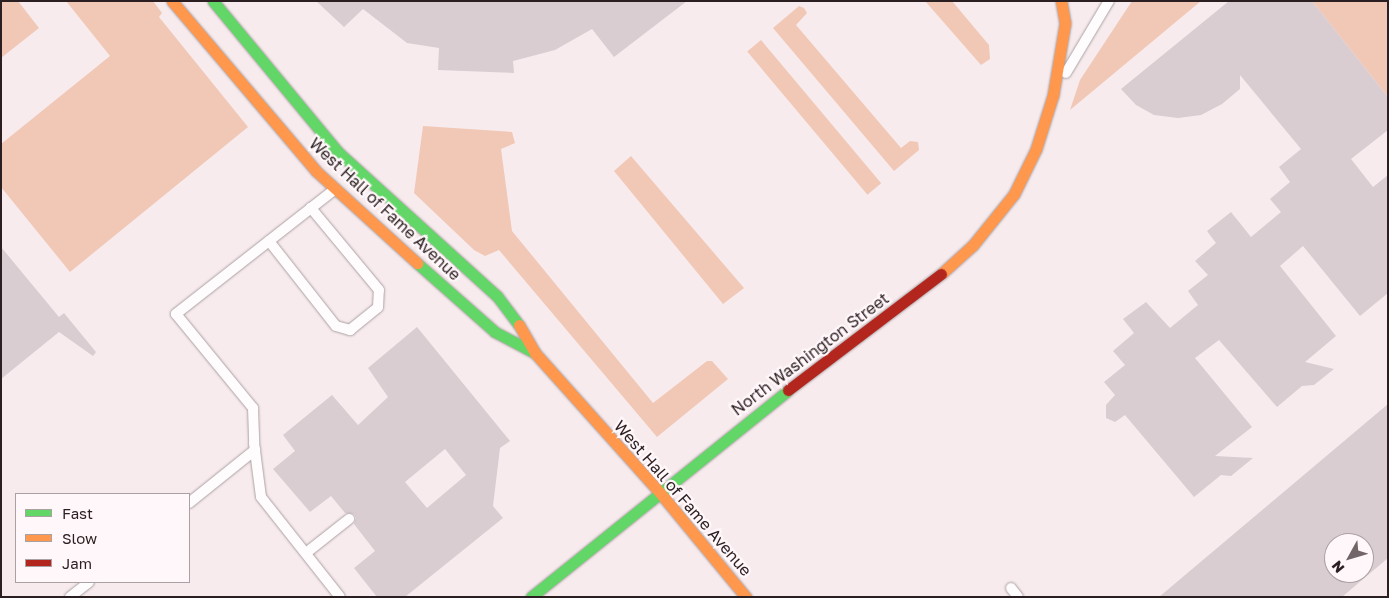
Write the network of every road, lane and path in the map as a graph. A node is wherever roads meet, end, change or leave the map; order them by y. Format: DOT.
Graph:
graph roads {
  1 [pos="172,1"];
  2 [pos="212,1"];
  3 [pos="1061,1"];
  4 [pos="1109,1"];
  5 [pos="1053,95"];
  6 [pos="335,188"];
  7 [pos="311,208"];
  8 [pos="269,241"];
  9 [pos="535,353"];
  10 [pos="255,450"];
  11 [pos="661,494"];
  12 [pos="190,502"];
  13 [pos="349,519"];
  14 [pos="306,553"];
  15 [pos="88,583"];
  16 [pos="1011,588"];
  17 [pos="70,597"];
  18 [pos="340,597"];
  19 [pos="531,597"];
  20 [pos="746,597"];
  21 [pos="1018,597"];
  1 -- 6 [label="main road, West Hall of Fame Avenue"];
  2 -- 9 [label="main road, West Hall of Fame Avenue"];
  3 -- 5 [label="main road, North Washington Street"];
  4 -- 5 [label="lane"];
  5 -- 11 [label="main road, North Washington Street"];
  6 -- 7 [label="lane"];
  6 -- 9 [label="main road, West Hall of Fame Avenue"];
  7 -- 8 [label="lane"];
  7 -- 8 [label="lane"];
  8 -- 10 [label="lane"];
  9 -- 11 [label="main road, West Hall of Fame Avenue"];
  10 -- 12 [label="lane"];
  10 -- 14 [label="lane"];
  11 -- 19 [label="main road, North Washington Street"];
  11 -- 20 [label="main road, West Hall of Fame Avenue"];
  13 -- 14 [label="lane"];
  14 -- 18 [label="lane"];
  15 -- 17 [label="lane"];
  16 -- 21 [label="lane"];
}
